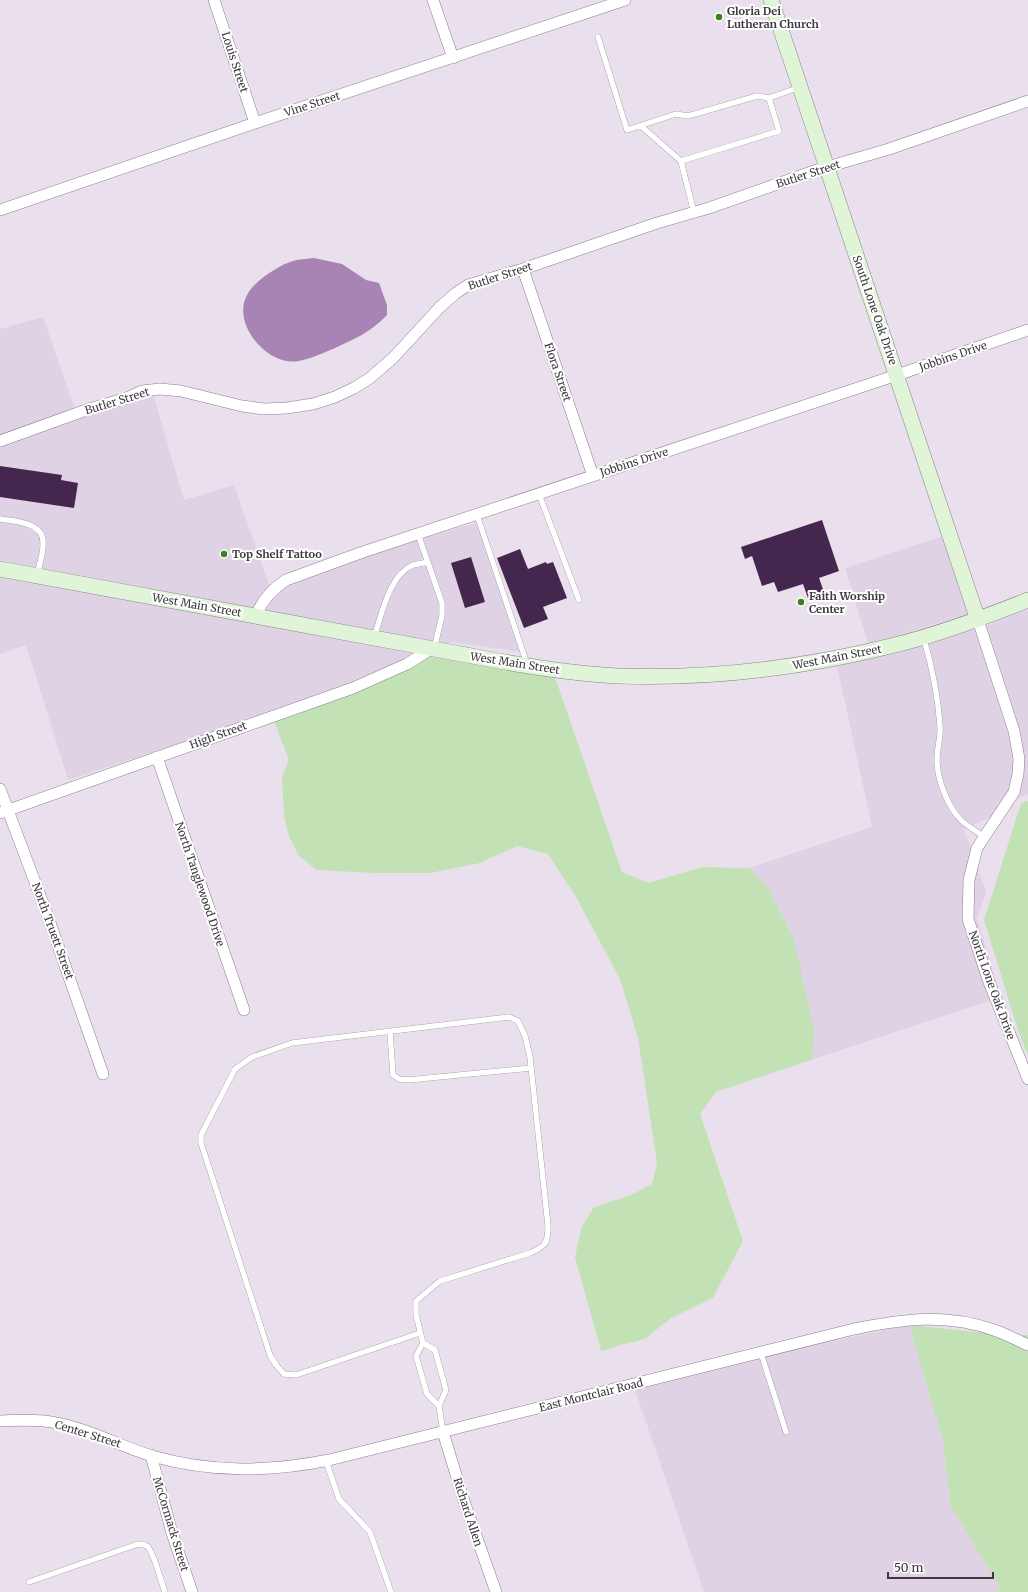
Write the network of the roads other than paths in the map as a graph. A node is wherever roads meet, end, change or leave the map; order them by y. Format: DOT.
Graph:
graph roads {
  1 [pos="214,0"];
  2 [pos="433,0"];
  3 [pos="625,0"];
  4 [pos="771,0"];
  5 [pos="598,37"];
  6 [pos="453,58"];
  7 [pos="800,87"];
  8 [pos="769,98"];
  9 [pos="1028,102"];
  10 [pos="255,123"];
  11 [pos="641,126"];
  12 [pos="681,161"];
  13 [pos="827,167"];
  14 [pos="0,210"];
  15 [pos="694,212"];
  16 [pos="523,268"];
  17 [pos="1028,330"];
  18 [pos="897,375"];
  19 [pos="0,441"];
  20 [pos="593,476"];
  21 [pos="539,494"];
  22 [pos="477,514"];
  23 [pos="0,519"];
  24 [pos="418,534"];
  25 [pos="428,562"];
  26 [pos="0,569"];
  27 [pos="37,576"];
  28 [pos="579,600"];
  29 [pos="1028,600"];
  30 [pos="256,615"];
  31 [pos="978,620"];
  32 [pos="923,636"];
  33 [pos="374,638"];
  34 [pos="432,649"];
  35 [pos="528,666"];
  36 [pos="157,757"];
  37 [pos="0,789"];
  38 [pos="4,811"];
  39 [pos="985,837"];
  40 [pos="244,1010"];
  41 [pos="390,1032"];
  42 [pos="531,1068"];
  43 [pos="103,1074"];
  44 [pos="1028,1079"];
  45 [pos="420,1333"];
  46 [pos="423,1343"];
  47 [pos="1028,1345"];
  48 [pos="761,1353"];
  49 [pos="439,1406"];
  50 [pos="0,1421"];
  51 [pos="443,1432"];
  52 [pos="786,1432"];
  53 [pos="151,1455"];
  54 [pos="326,1461"];
  55 [pos="29,1582"];
  56 [pos="165,1592"];
  57 [pos="192,1592"];
  58 [pos="391,1592"];
  59 [pos="496,1592"];
  1 -- 10 [label="street, Louis Street"];
  2 -- 6 [label="street"];
  3 -- 6 [label="street, Vine Street"];
  4 -- 7 [label="main road, South Lone Oak Drive"];
  5 -- 11 [label="lane"];
  6 -- 10 [label="street, Vine Street"];
  7 -- 8 [label="lane"];
  7 -- 13 [label="main road, South Lone Oak Drive"];
  8 -- 11 [label="lane"];
  8 -- 12 [label="lane"];
  9 -- 13 [label="street, Butler Street"];
  10 -- 14 [label="street, Vine Street"];
  11 -- 12 [label="lane"];
  12 -- 15 [label="lane"];
  13 -- 15 [label="street, Butler Street"];
  13 -- 18 [label="main road, South Lone Oak Drive"];
  15 -- 16 [label="street, Butler Street"];
  16 -- 19 [label="street, Butler Street"];
  16 -- 20 [label="street, Flora Street"];
  17 -- 18 [label="street, Jobbins Drive"];
  18 -- 20 [label="street, Jobbins Drive"];
  18 -- 31 [label="main road, South Lone Oak Drive"];
  20 -- 21 [label="street, Jobbins Drive"];
  21 -- 22 [label="street, Jobbins Drive"];
  21 -- 28 [label="lane"];
  22 -- 24 [label="street, Jobbins Drive"];
  22 -- 35 [label="lane"];
  23 -- 27 [label="lane"];
  24 -- 25 [label="lane"];
  24 -- 30 [label="street, Jobbins Drive"];
  25 -- 33 [label="lane"];
  25 -- 34 [label="lane"];
  26 -- 27 [label="main road, West Main Street"];
  27 -- 30 [label="main road, West Main Street"];
  29 -- 31 [label="main road, West Main Street"];
  30 -- 33 [label="main road, West Main Street"];
  31 -- 32 [label="main road, West Main Street"];
  31 -- 39 [label="street, North Lone Oak Drive"];
  32 -- 35 [label="main road, West Main Street"];
  32 -- 39 [label="lane"];
  33 -- 34 [label="main road, West Main Street"];
  34 -- 35 [label="main road, West Main Street"];
  34 -- 36 [label="street, High Street"];
  36 -- 38 [label="street, High Street"];
  36 -- 40 [label="street, North Tanglewood Drive"];
  37 -- 38 [label="street, North Truett Street"];
  38 -- 43 [label="street, North Truett Street"];
  39 -- 44 [label="street, North Lone Oak Drive"];
  41 -- 42 [label="lane"];
  41 -- 42 [label="lane"];
  41 -- 45 [label="lane"];
  42 -- 45 [label="lane"];
  45 -- 46 [label="lane"];
  46 -- 49 [label="lane"];
  46 -- 49 [label="lane"];
  47 -- 48 [label="street, East Montclair Road"];
  48 -- 51 [label="street, East Montclair Road"];
  48 -- 52 [label="lane"];
  49 -- 51 [label="lane"];
  50 -- 53 [label="street, Center Street"];
  51 -- 54 [label="street, East Montclair Road"];
  51 -- 59 [label="street, Richard Allen"];
  53 -- 54 [label="street, East Montclair Road"];
  53 -- 57 [label="street, McCormack Street"];
  54 -- 58 [label="lane"];
  55 -- 56 [label="lane"];
}
